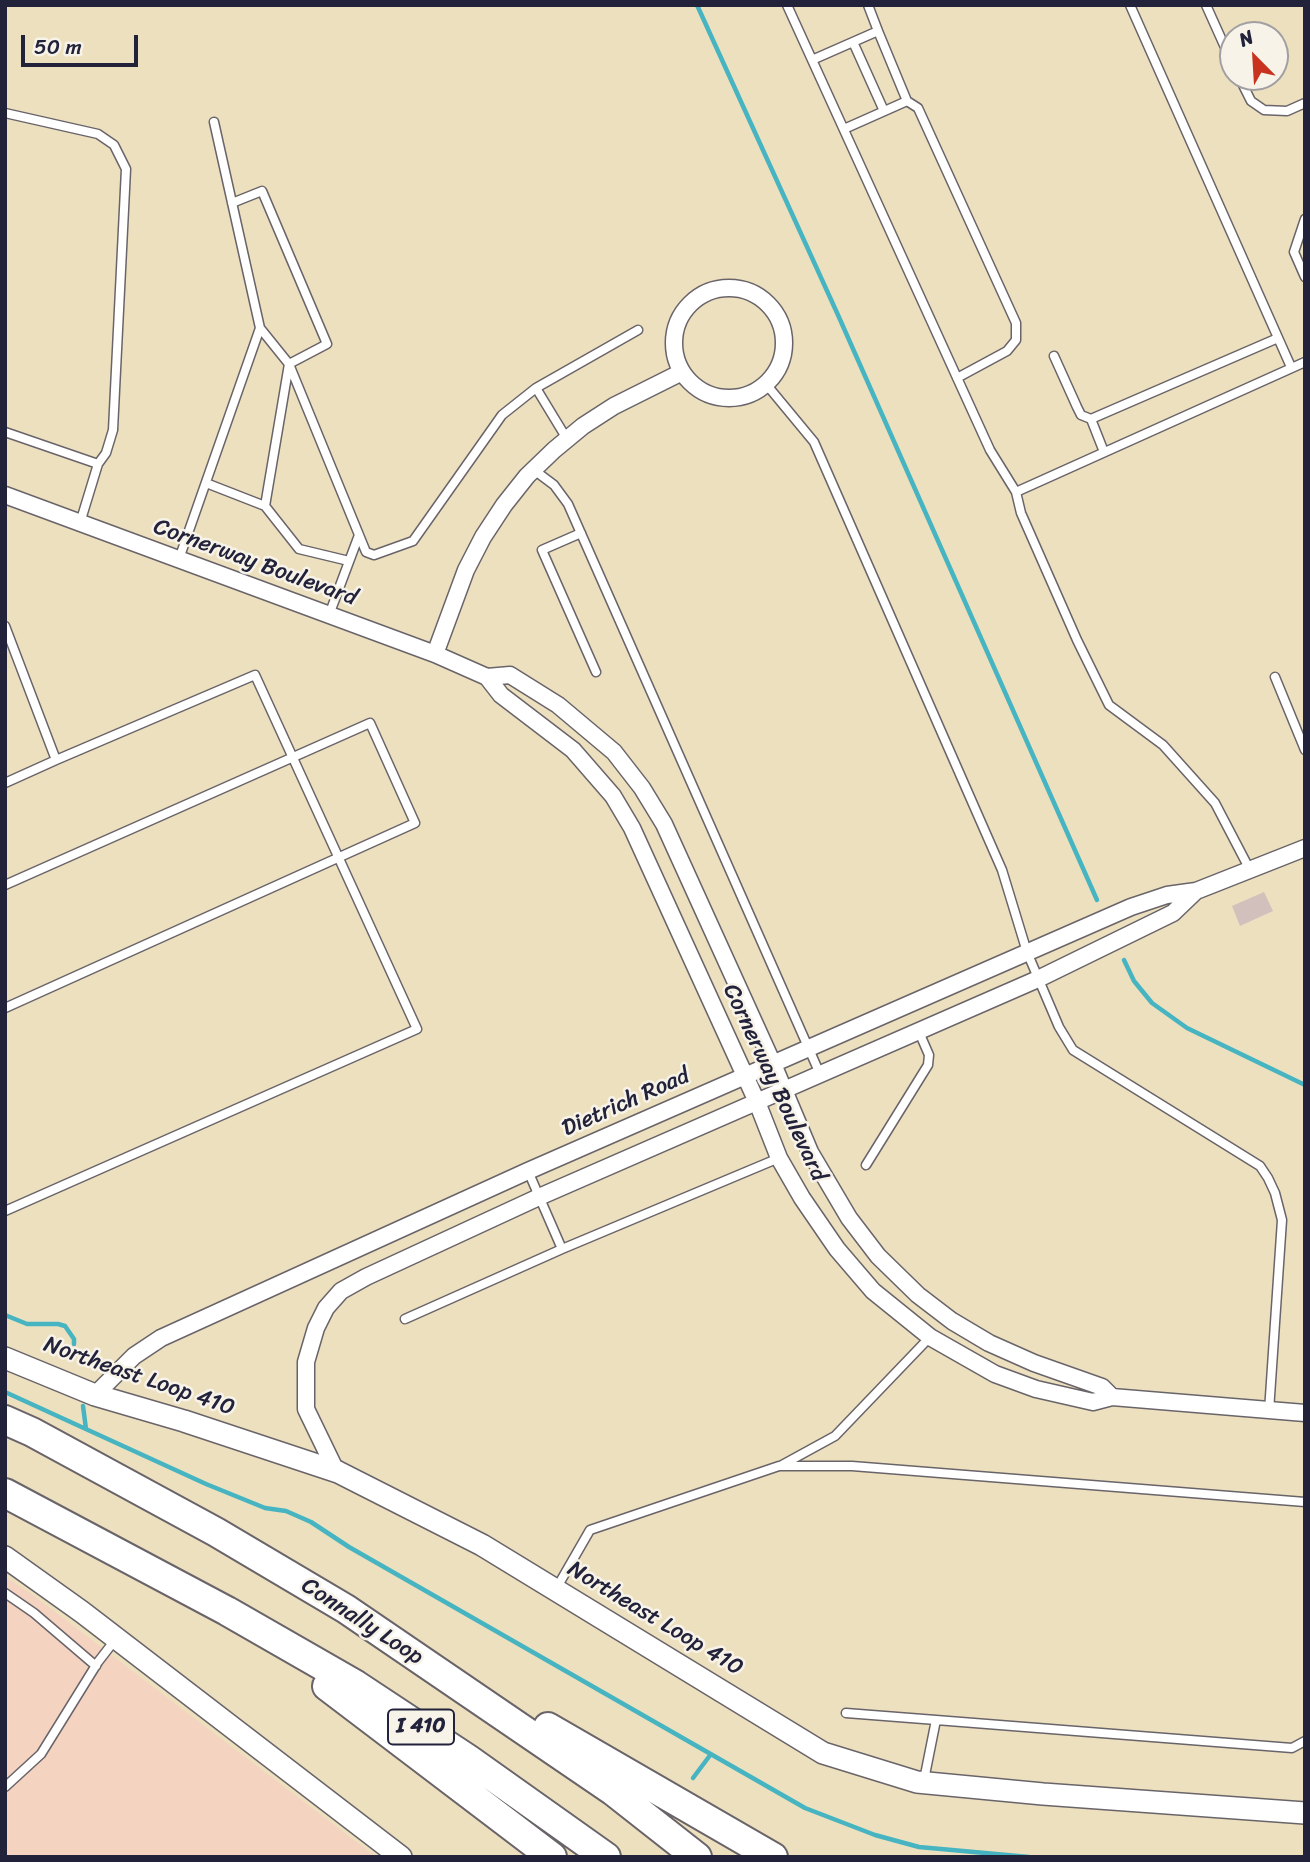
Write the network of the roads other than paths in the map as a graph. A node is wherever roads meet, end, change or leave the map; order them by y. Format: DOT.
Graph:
graph roads {
  1 [pos="787,5"];
  2 [pos="868,5"];
  3 [pos="1130,5"];
  4 [pos="1206,5"];
  5 [pos="878,31"];
  6 [pos="1219,34"];
  7 [pos="853,42"];
  8 [pos="812,60"];
  9 [pos="1246,91"];
  10 [pos="907,101"];
  11 [pos="1305,103"];
  12 [pos="884,111"];
  13 [pos="5,113"];
  14 [pos="214,122"];
  15 [pos="844,129"];
  16 [pos="232,203"];
  17 [pos="1305,219"];
  18 [pos="1305,276"];
  19 [pos="260,328"];
  20 [pos="638,331"];
  21 [pos="1278,338"];
  22 [pos="1054,356"];
  23 [pos="1305,362"];
  24 [pos="289,364"];
  25 [pos="1291,367"];
  26 [pos="682,372"];
  27 [pos="957,378"];
  28 [pos="766,384"];
  29 [pos="536,388"];
  30 [pos="1091,419"];
  31 [pos="5,432"];
  32 [pos="567,439"];
  33 [pos="1104,452"];
  34 [pos="97,464"];
  35 [pos="534,470"];
  36 [pos="206,483"];
  37 [pos="1016,492"];
  38 [pos="5,495"];
  39 [pos="265,506"];
  40 [pos="80,523"];
  41 [pos="581,533"];
  42 [pos="359,535"];
  43 [pos="179,559"];
  44 [pos="349,561"];
  45 [pos="329,615"];
  46 [pos="5,626"];
  47 [pos="435,654"];
  48 [pos="596,671"];
  49 [pos="487,677"];
  50 [pos="1275,677"];
  51 [pos="1305,750"];
  52 [pos="293,757"];
  53 [pos="56,760"];
  54 [pos="5,783"];
  55 [pos="1305,848"];
  56 [pos="338,856"];
  57 [pos="1250,870"];
  58 [pos="5,885"];
  59 [pos="1196,891"];
  60 [pos="1027,952"];
  61 [pos="1038,979"];
  62 [pos="5,1008"];
  63 [pos="919,1032"];
  64 [pos="808,1048"];
  65 [pos="773,1064"];
  66 [pos="820,1075"];
  67 [pos="744,1076"];
  68 [pos="785,1091"];
  69 [pos="757,1102"];
  70 [pos="779,1158"];
  71 [pos="866,1166"];
  72 [pos="528,1171"];
  73 [pos="539,1197"];
  74 [pos="5,1211"];
  75 [pos="562,1249"];
  76 [pos="327,1263"];
  77 [pos="341,1291"];
  78 [pos="405,1319"];
  79 [pos="930,1337"];
  80 [pos="5,1358"];
  81 [pos="95,1395"];
  82 [pos="1112,1397"];
  83 [pos="1269,1411"];
  84 [pos="1305,1413"];
  85 [pos="5,1420"];
  86 [pos="779,1466"];
  87 [pos="336,1471"];
  88 [pos="5,1493"];
  89 [pos="1305,1502"];
  90 [pos="5,1557"];
  91 [pos="556,1589"];
  92 [pos="5,1593"];
  93 [pos="346,1609"];
  94 [pos="227,1611"];
  95 [pos="117,1638"];
  96 [pos="96,1666"];
  97 [pos="846,1713"];
  98 [pos="936,1720"];
  99 [pos="1305,1741"];
  100 [pos="923,1783"];
  101 [pos="5,1787"];
  102 [pos="669,1797"];
  103 [pos="1305,1813"];
  104 [pos="401,1857"];
  105 [pos="552,1857"];
  106 [pos="606,1857"];
  107 [pos="697,1857"];
  108 [pos="748,1857"];
  109 [pos="773,1857"];
  1 -- 8 [label="lane"];
  2 -- 5 [label="lane"];
  3 -- 21 [label="lane"];
  4 -- 6 [label="lane"];
  5 -- 7 [label="lane"];
  5 -- 10 [label="lane"];
  7 -- 8 [label="lane"];
  7 -- 12 [label="lane"];
  8 -- 15 [label="lane"];
  9 -- 11 [label="lane"];
  10 -- 12 [label="lane"];
  10 -- 27 [label="lane"];
  12 -- 15 [label="lane"];
  13 -- 34 [label="lane"];
  14 -- 16 [label="lane"];
  15 -- 27 [label="lane"];
  16 -- 19 [label="lane"];
  16 -- 24 [label="lane"];
  17 -- 18 [label="lane"];
  19 -- 24 [label="lane"];
  19 -- 36 [label="lane"];
  20 -- 29 [label="lane"];
  21 -- 25 [label="lane"];
  21 -- 30 [label="lane"];
  22 -- 30 [label="lane"];
  23 -- 25 [label="lane"];
  24 -- 39 [label="lane"];
  24 -- 42 [label="lane"];
  25 -- 33 [label="lane"];
  26 -- 28 [label="street"];
  26 -- 28 [label="street"];
  26 -- 32 [label="street"];
  27 -- 37 [label="lane"];
  28 -- 60 [label="lane"];
  29 -- 32 [label="lane"];
  29 -- 42 [label="lane"];
  30 -- 33 [label="lane"];
  31 -- 34 [label="lane"];
  32 -- 35 [label="street"];
  33 -- 37 [label="lane"];
  34 -- 40 [label="lane"];
  35 -- 41 [label="lane"];
  35 -- 47 [label="street"];
  36 -- 39 [label="lane"];
  36 -- 43 [label="lane"];
  37 -- 57 [label="lane"];
  38 -- 40 [label="street, Cornerway Boulevard"];
  39 -- 44 [label="lane"];
  40 -- 43 [label="street, Cornerway Boulevard"];
  41 -- 48 [label="lane"];
  41 -- 64 [label="lane"];
  42 -- 44 [label="lane"];
  43 -- 45 [label="street, Cornerway Boulevard"];
  44 -- 45 [label="lane"];
  45 -- 47 [label="street, Cornerway Boulevard"];
  46 -- 53 [label="lane"];
  47 -- 49 [label="street, Cornerway Boulevard"];
  49 -- 65 [label="street, Cornerway Boulevard"];
  49 -- 67 [label="street, Cornerway Boulevard"];
  50 -- 51 [label="lane"];
  52 -- 53 [label="lane"];
  52 -- 56 [label="lane"];
  52 -- 56 [label="lane"];
  52 -- 58 [label="lane"];
  53 -- 54 [label="lane"];
  55 -- 57 [label="street, Dietrich Road"];
  56 -- 62 [label="lane"];
  56 -- 74 [label="lane"];
  57 -- 59 [label="street, Dietrich Road"];
  59 -- 60 [label="street, Dietrich Road"];
  59 -- 61 [label="street, Dietrich Road"];
  60 -- 61 [label="lane"];
  60 -- 64 [label="street, Dietrich Road"];
  61 -- 63 [label="street, Dietrich Road"];
  61 -- 83 [label="lane"];
  63 -- 66 [label="street, Dietrich Road"];
  63 -- 71 [label="lane"];
  64 -- 65 [label="street, Dietrich Road"];
  64 -- 66 [label="lane"];
  65 -- 67 [label="street, Dietrich Road"];
  65 -- 68 [label="street, Cornerway Boulevard"];
  66 -- 68 [label="street, Dietrich Road"];
  67 -- 69 [label="street, Cornerway Boulevard"];
  67 -- 72 [label="street, Dietrich Road"];
  68 -- 69 [label="street, Dietrich Road"];
  68 -- 82 [label="street, Cornerway Boulevard"];
  69 -- 70 [label="street, Cornerway Boulevard"];
  69 -- 73 [label="street, Dietrich Road"];
  70 -- 75 [label="lane"];
  70 -- 79 [label="street, Cornerway Boulevard"];
  72 -- 73 [label="lane"];
  72 -- 76 [label="street, Dietrich Road"];
  73 -- 75 [label="lane"];
  73 -- 77 [label="street, Dietrich Road"];
  75 -- 78 [label="lane"];
  76 -- 77 [label="street"];
  76 -- 81 [label="street, Dietrich Road"];
  77 -- 87 [label="street, Dietrich Road"];
  79 -- 82 [label="street, Cornerway Boulevard"];
  79 -- 86 [label="lane"];
  80 -- 81 [label="main road, Northeast Loop 410"];
  81 -- 87 [label="main road, Northeast Loop 410"];
  82 -- 83 [label="street, Cornerway Boulevard"];
  83 -- 84 [label="street, Cornerway Boulevard"];
  85 -- 93 [label="highway, Connally Loop / I 410"];
  86 -- 89 [label="lane"];
  86 -- 91 [label="lane"];
  87 -- 91 [label="main road, Northeast Loop 410"];
  88 -- 94 [label="highway, I 410"];
  90 -- 95 [label="main road"];
  91 -- 100 [label="main road, Northeast Loop 410"];
  92 -- 96 [label="lane"];
  93 -- 102 [label="highway"];
  93 -- 107 [label="highway, Connally Loop / I 410"];
  94 -- 105 [label="highway"];
  94 -- 106 [label="highway, I 410"];
  95 -- 96 [label="lane"];
  95 -- 104 [label="main road"];
  96 -- 101 [label="lane"];
  97 -- 98 [label="lane"];
  98 -- 99 [label="lane"];
  98 -- 100 [label="lane"];
  100 -- 103 [label="main road, Northeast Loop 410"];
  102 -- 108 [label="highway"];
  102 -- 109 [label="highway"];
}
